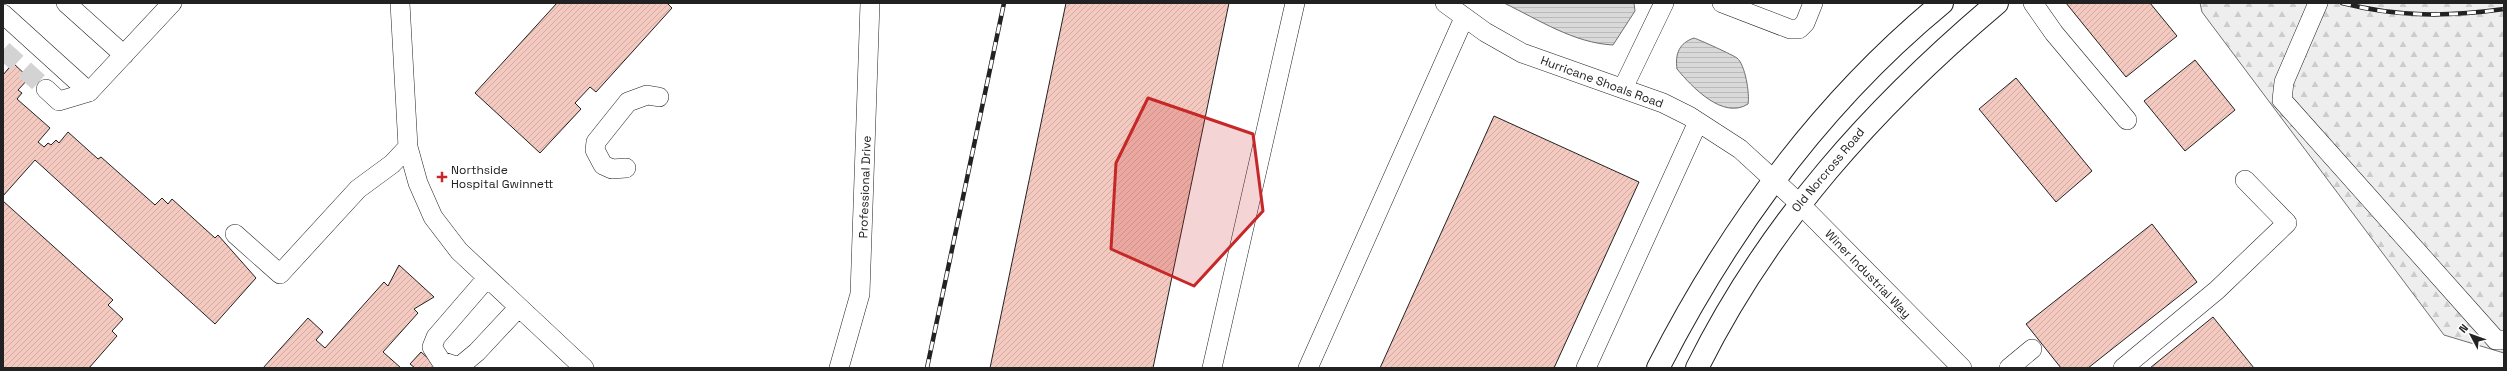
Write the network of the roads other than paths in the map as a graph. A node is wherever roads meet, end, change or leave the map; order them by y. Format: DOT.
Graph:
graph roads {
  1 [pos="66,3"];
  2 [pos="172,3"];
  3 [pos="400,3"];
  4 [pos="870,3"];
  5 [pos="1295,3"];
  6 [pos="1445,3"];
  7 [pos="1664,3"];
  8 [pos="1722,3"];
  9 [pos="1813,3"];
  10 [pos="1942,3"];
  11 [pos="1997,3"];
  12 [pos="2033,3"];
  13 [pos="2318,3"];
  14 [pos="3,14"];
  15 [pos="1464,18"];
  16 [pos="124,55"];
  17 [pos="1623,88"];
  18 [pos="46,90"];
  19 [pos="89,92"];
  20 [pos="659,97"];
  21 [pos="2127,120"];
  22 [pos="1698,122"];
  23 [pos="408,147"];
  24 [pos="626,168"];
  25 [pos="1775,180"];
  26 [pos="2245,180"];
  27 [pos="1800,204"];
  28 [pos="235,234"];
  29 [pos="487,278"];
  30 [pos="519,306"];
  31 [pos="2504,340"];
  32 [pos="2032,349"];
  33 [pos="584,368"];
  34 [pos="839,368"];
  35 [pos="1212,368"];
  36 [pos="1308,368"];
  37 [pos="1586,368"];
  38 [pos="1658,368"];
  39 [pos="1697,368"];
  40 [pos="1962,368"];
  41 [pos="2009,368"];
  42 [pos="2123,368"];
  1 -- 16 [label="street"];
  2 -- 16 [label="street"];
  3 -- 23 [label="street"];
  4 -- 34 [label="street, Professional Drive"];
  5 -- 35 [label="street"];
  6 -- 15 [label="street, Hurricane Shoals Road"];
  7 -- 17 [label="street"];
  8 -- 9 [label="street"];
  10 -- 25 [label="main road"];
  11 -- 27 [label="main road, Old Norcross Road"];
  12 -- 21 [label="street"];
  13 -- 31 [label="street"];
  14 -- 19 [label="street"];
  15 -- 17 [label="street, Hurricane Shoals Road"];
  15 -- 36 [label="street"];
  16 -- 19 [label="street"];
  17 -- 22 [label="street, Hurricane Shoals Road"];
  18 -- 19 [label="street"];
  20 -- 24 [label="street"];
  22 -- 25 [label="street, Hurricane Shoals Road"];
  22 -- 37 [label="street"];
  23 -- 28 [label="street"];
  23 -- 29 [label="street"];
  25 -- 27 [label="street, Winer Industrial Way"];
  25 -- 38 [label="main road"];
  26 -- 42 [label="street"];
  27 -- 39 [label="main road, Old Norcross Road"];
  27 -- 40 [label="street, Winer Industrial Way"];
  29 -- 30 [label="street"];
  29 -- 30 [label="street"];
  30 -- 33 [label="street"];
  32 -- 41 [label="street"];
}
